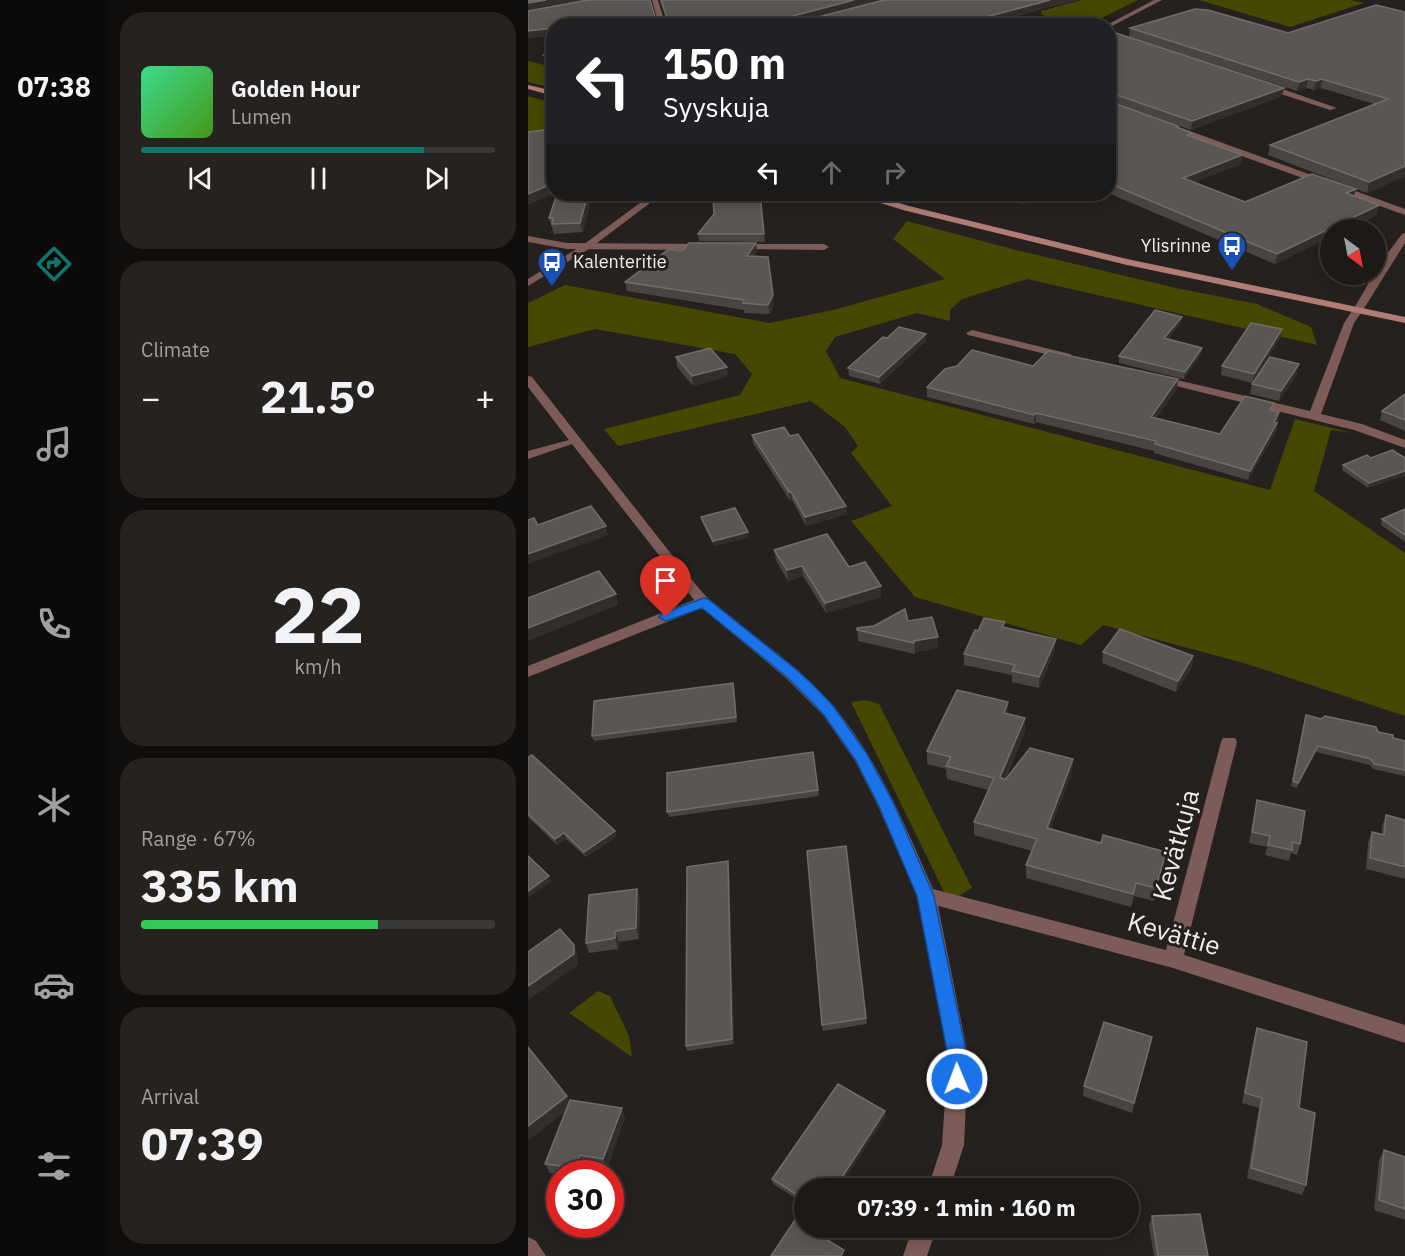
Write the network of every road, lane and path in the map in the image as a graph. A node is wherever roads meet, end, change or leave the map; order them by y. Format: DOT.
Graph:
graph roads {
  1 [pos="1159,0"];
  2 [pos="659,1"];
  3 [pos="662,18"];
  4 [pos="1116,22"];
  5 [pos="1255,82"];
  6 [pos="528,87"];
  7 [pos="546,92"];
  8 [pos="1333,108"];
  9 [pos="1168,126"];
  10 [pos="648,201"];
  11 [pos="888,201"];
  12 [pos="906,201"];
  13 [pos="1405,212"];
  14 [pos="950,217"];
  15 [pos="1405,236"];
  16 [pos="528,239"];
  17 [pos="586,247"];
  18 [pos="720,247"];
  19 [pos="731,247"];
  20 [pos="824,247"];
  21 [pos="528,283"];
  22 [pos="1358,310"];
  23 [pos="1405,320"];
  24 [pos="972,333"];
  25 [pos="1076,358"];
  26 [pos="1144,375"];
  27 [pos="528,379"];
  28 [pos="1314,416"];
  29 [pos="566,442"];
  30 [pos="1405,444"];
  31 [pos="528,455"];
  32 [pos="704,602"];
  33 [pos="528,672"];
  34 [pos="1229,742"];
  35 [pos="926,896"];
  36 [pos="1173,960"];
  37 [pos="1405,1034"];
  38 [pos="942,1178"];
  39 [pos="921,1238"];
  40 [pos="528,1248"];
  41 [pos="534,1256"];
  42 [pos="915,1256"];
  1 -- 4 [label="street"];
  2 -- 3 [label="street"];
  5 -- 8 [label="street"];
  6 -- 7 [label="main road"];
  9 -- 13 [label="street"];
  10 -- 17 [label="street"];
  11 -- 14 [label="main road"];
  12 -- 14 [label="main road"];
  14 -- 22 [label="main road"];
  15 -- 22 [label="street"];
  16 -- 17 [label="street"];
  17 -- 18 [label="street"];
  17 -- 21 [label="street"];
  19 -- 20 [label="street"];
  22 -- 23 [label="main road"];
  22 -- 28 [label="street"];
  24 -- 25 [label="street"];
  26 -- 28 [label="street"];
  27 -- 32 [label="street"];
  28 -- 30 [label="street"];
  29 -- 31 [label="street"];
  32 -- 33 [label="street"];
  32 -- 35 [label="street"];
  34 -- 36 [label="street, Kevätkuja"];
  35 -- 36 [label="street, Kevättie"];
  35 -- 38 [label="street"];
  36 -- 37 [label="street, Kevättie"];
  39 -- 42 [label="street"];
  40 -- 41 [label="street"];
}
